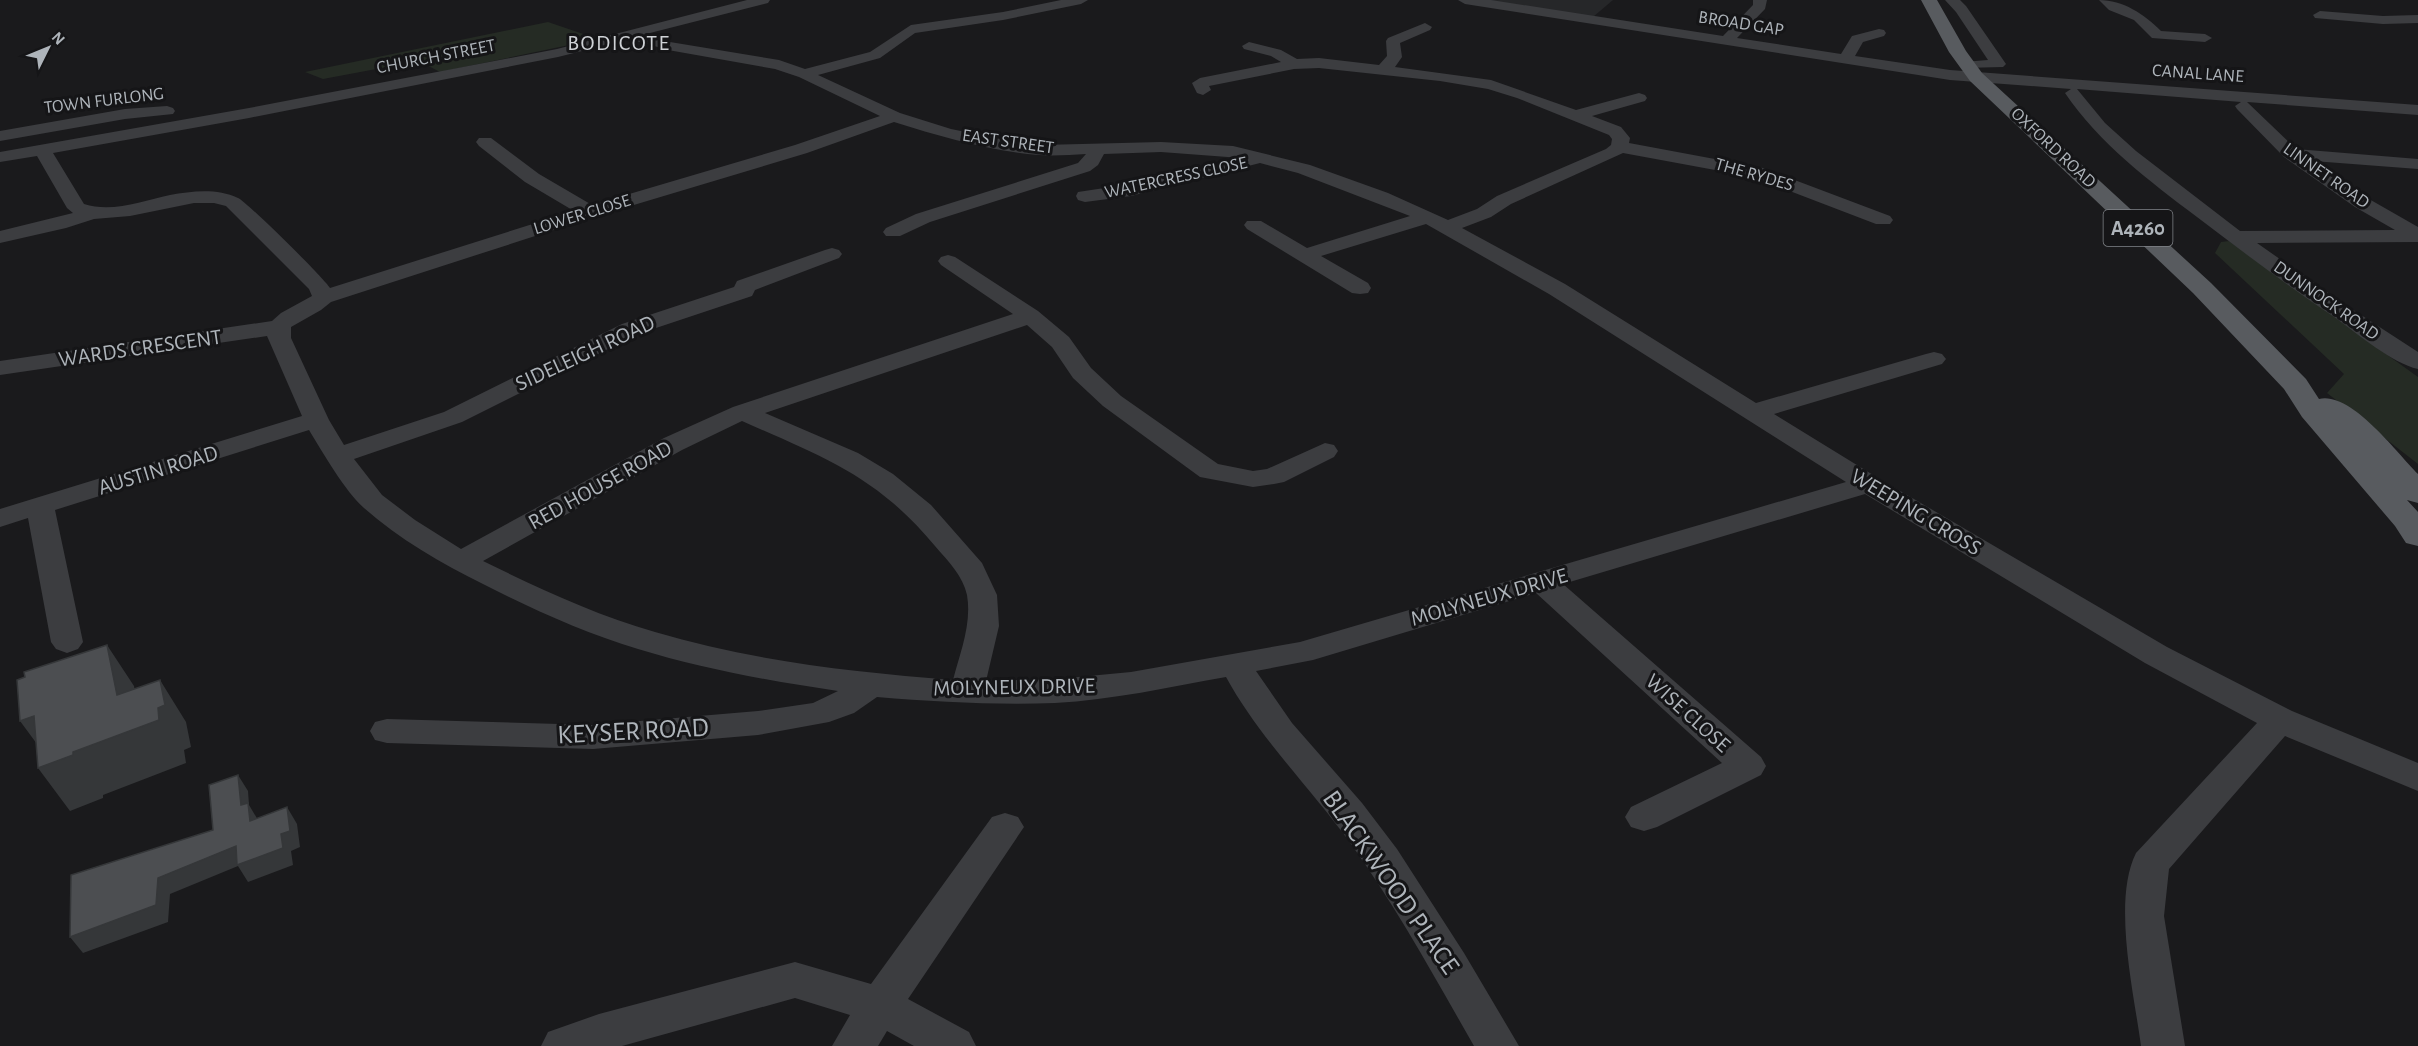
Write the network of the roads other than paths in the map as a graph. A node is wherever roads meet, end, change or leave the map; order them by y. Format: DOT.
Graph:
graph roads {
  1 [pos="762,0"];
  2 [pos="1082,0"];
  3 [pos="1465,0"];
  4 [pos="1760,0"];
  5 [pos="1929,0"];
  6 [pos="1952,0"];
  7 [pos="2106,0"];
  8 [pos="2320,15"];
  9 [pos="2371,19"];
  10 [pos="2418,19"];
  11 [pos="1397,27"];
  12 [pos="1879,33"];
  13 [pos="2401,33"];
  14 [pos="630,34"];
  15 [pos="2138,34"];
  16 [pos="2157,35"];
  17 [pos="2205,38"];
  18 [pos="1725,42"];
  19 [pos="1249,46"];
  20 [pos="1845,60"];
  21 [pos="1998,63"];
  22 [pos="1294,64"];
  23 [pos="1384,69"];
  24 [pos="1972,71"];
  25 [pos="804,74"];
  26 [pos="2012,79"];
  27 [pos="1196,84"];
  28 [pos="2073,93"];
  29 [pos="1639,98"];
  30 [pos="2243,106"];
  31 [pos="2418,110"];
  32 [pos="249,113"];
  33 [pos="1577,115"];
  34 [pos="894,117"];
  35 [pos="2418,120"];
  36 [pos="268,127"];
  37 [pos="0,136"];
  38 [pos="508,136"];
  39 [pos="1620,147"];
  40 [pos="43,150"];
  41 [pos="1096,150"];
  42 [pos="2290,153"];
  43 [pos="0,157"];
  44 [pos="1266,158"];
  45 [pos="2418,164"];
  46 [pos="1085,196"];
  47 [pos="590,212"];
  48 [pos="93,213"];
  49 [pos="1883,220"];
  50 [pos="1437,222"];
  51 [pos="1254,225"];
  52 [pos="893,232"];
  53 [pos="2418,235"];
  54 [pos="2389,236"];
  55 [pos="0,237"];
  56 [pos="2236,237"];
  57 [pos="2418,250"];
  58 [pos="832,254"];
  59 [pos="1304,255"];
  60 [pos="948,261"];
  61 [pos="1360,288"];
  62 [pos="323,297"];
  63 [pos="1030,316"];
  64 [pos="279,327"];
  65 [pos="1934,359"];
  66 [pos="2418,362"];
  67 [pos="0,368"];
  68 [pos="742,412"];
  69 [pos="1753,412"];
  70 [pos="316,420"];
  71 [pos="1325,451"];
  72 [pos="338,456"];
  73 [pos="1868,484"];
  74 [pos="40,506"];
  75 [pos="0,518"];
  76 [pos="2416,518"];
  77 [pos="460,561"];
  78 [pos="1542,582"];
  79 [pos="67,642"];
  80 [pos="1236,664"];
  81 [pos="871,685"];
  82 [pos="966,693"];
  83 [pos="2280,720"];
  84 [pos="387,731"];
  85 [pos="2418,778"];
  86 [pos="1644,817"];
  87 [pos="1005,827"];
  88 [pos="880,1005"];
  89 [pos="563,1046"];
  90 [pos="855,1046"];
  91 [pos="954,1046"];
  92 [pos="1497,1046"];
  93 [pos="2163,1046"];
  1 -- 14 [label="street, CHURCH STREET"];
  2 -- 25 [label="street"];
  3 -- 18 [label="street, BROAD GAP"];
  4 -- 18 [label="street"];
  5 -- 24 [label="main road, OXFORD ROAD / A4260"];
  6 -- 21 [label="street"];
  7 -- 16 [label="street"];
  8 -- 9 [label="street"];
  9 -- 10 [label="street"];
  9 -- 13 [label="street"];
  11 -- 23 [label="street"];
  12 -- 20 [label="street"];
  14 -- 25 [label="street, EAST STREET"];
  14 -- 32 [label="street, CHURCH STREET"];
  15 -- 16 [label="street"];
  16 -- 17 [label="street"];
  18 -- 20 [label="street, BROAD GAP"];
  19 -- 22 [label="street"];
  20 -- 24 [label="street, BROAD GAP"];
  21 -- 24 [label="street"];
  21 -- 26 [label="street"];
  22 -- 23 [label="street"];
  22 -- 27 [label="street"];
  23 -- 33 [label="street"];
  24 -- 26 [label="street, CANAL LANE"];
  24 -- 76 [label="main road, OXFORD ROAD / A4260"];
  25 -- 34 [label="street, EAST STREET"];
  26 -- 31 [label="street, CANAL LANE"];
  28 -- 30 [label="street, LINNET ROAD"];
  28 -- 56 [label="street, DUNNOCK ROAD"];
  29 -- 33 [label="street"];
  30 -- 35 [label="street, LINNET ROAD"];
  30 -- 42 [label="street, LINNET ROAD"];
  32 -- 36 [label="street"];
  32 -- 37 [label="street, TOWN FURLONG"];
  32 -- 40 [label="street, CHURCH STREET"];
  33 -- 39 [label="street"];
  34 -- 41 [label="street, EAST STREET"];
  34 -- 47 [label="street, LOWER CLOSE"];
  38 -- 47 [label="street"];
  39 -- 49 [label="street, THE RYDES"];
  39 -- 50 [label="street"];
  40 -- 43 [label="street, CHURCH STREET"];
  40 -- 48 [label="street"];
  41 -- 44 [label="street, EAST STREET"];
  41 -- 52 [label="street"];
  42 -- 45 [label="street"];
  42 -- 53 [label="street, LINNET ROAD"];
  44 -- 46 [label="street, WATERCRESS CLOSE"];
  44 -- 50 [label="street, EAST STREET"];
  47 -- 62 [label="street, LOWER CLOSE"];
  48 -- 55 [label="street"];
  48 -- 62 [label="street"];
  50 -- 59 [label="street"];
  50 -- 69 [label="street, WEEPING CROSS"];
  51 -- 59 [label="street"];
  53 -- 54 [label="street, DUNNOCK ROAD"];
  54 -- 56 [label="street, DUNNOCK ROAD"];
  54 -- 57 [label="street"];
  56 -- 66 [label="street, DUNNOCK ROAD"];
  58 -- 72 [label="street, SIDELEIGH ROAD"];
  59 -- 61 [label="street"];
  60 -- 63 [label="street"];
  62 -- 64 [label="street, LOWER CLOSE"];
  63 -- 68 [label="street, RED HOUSE ROAD"];
  63 -- 71 [label="street"];
  64 -- 67 [label="street, WARDS CRESCENT"];
  64 -- 70 [label="street, MOLYNEUX DRIVE"];
  65 -- 69 [label="street"];
  68 -- 77 [label="street, RED HOUSE ROAD"];
  68 -- 82 [label="street"];
  69 -- 73 [label="street, WEEPING CROSS"];
  70 -- 72 [label="street, MOLYNEUX DRIVE"];
  70 -- 74 [label="street, AUSTIN ROAD"];
  72 -- 77 [label="street, MOLYNEUX DRIVE"];
  73 -- 78 [label="street, MOLYNEUX DRIVE"];
  73 -- 83 [label="street, WEEPING CROSS"];
  74 -- 75 [label="street, AUSTIN ROAD"];
  74 -- 79 [label="street"];
  77 -- 81 [label="street, MOLYNEUX DRIVE"];
  78 -- 80 [label="street, MOLYNEUX DRIVE"];
  78 -- 86 [label="street, WISE CLOSE"];
  80 -- 82 [label="street, MOLYNEUX DRIVE"];
  80 -- 92 [label="street, BLACKWOOD PLACE"];
  81 -- 82 [label="street, MOLYNEUX DRIVE"];
  81 -- 84 [label="street, KEYSER ROAD"];
  83 -- 85 [label="street, WEEPING CROSS"];
  83 -- 93 [label="street"];
  87 -- 88 [label="street"];
  88 -- 89 [label="street"];
  88 -- 90 [label="street"];
  88 -- 91 [label="street"];
}
